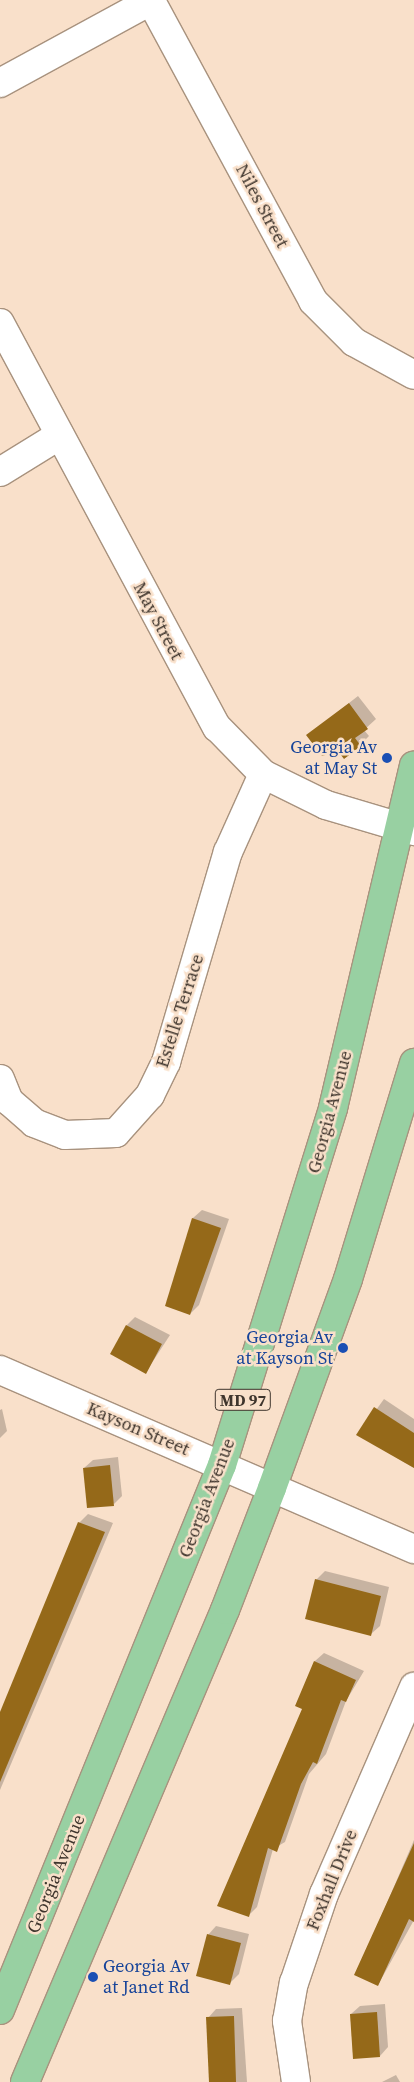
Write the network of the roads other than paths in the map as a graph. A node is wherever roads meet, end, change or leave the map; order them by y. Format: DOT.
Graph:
graph roads {
  1 [pos="151,0"];
  2 [pos="0,83"];
  3 [pos="0,323"];
  4 [pos="414,375"];
  5 [pos="60,435"];
  6 [pos="0,472"];
  7 [pos="414,765"];
  8 [pos="263,774"];
  9 [pos="408,829"];
  10 [pos="414,1062"];
  11 [pos="0,1079"];
  12 [pos="0,1370"];
  13 [pos="222,1465"];
  14 [pos="272,1488"];
  15 [pos="414,1548"];
  16 [pos="414,1687"];
  17 [pos="0,2010"];
  18 [pos="25,2082"];
  19 [pos="296,2082"];
  1 -- 2 [label="street"];
  1 -- 4 [label="street, Niles Street"];
  3 -- 5 [label="street, May Street"];
  5 -- 6 [label="street"];
  5 -- 8 [label="street, May Street"];
  7 -- 9 [label="main road, Georgia Avenue / MD 97"];
  8 -- 9 [label="street, May Street"];
  8 -- 11 [label="street, Estelle Terrace"];
  9 -- 13 [label="main road, Georgia Avenue / MD 97"];
  10 -- 14 [label="main road, MD 97"];
  12 -- 13 [label="street, Kayson Street"];
  13 -- 14 [label="street, Kayson Street"];
  13 -- 17 [label="main road, Georgia Avenue / MD 97"];
  14 -- 15 [label="street, Kayson Street"];
  14 -- 18 [label="main road, MD 97"];
  16 -- 19 [label="street, Foxhall Drive"];
}
